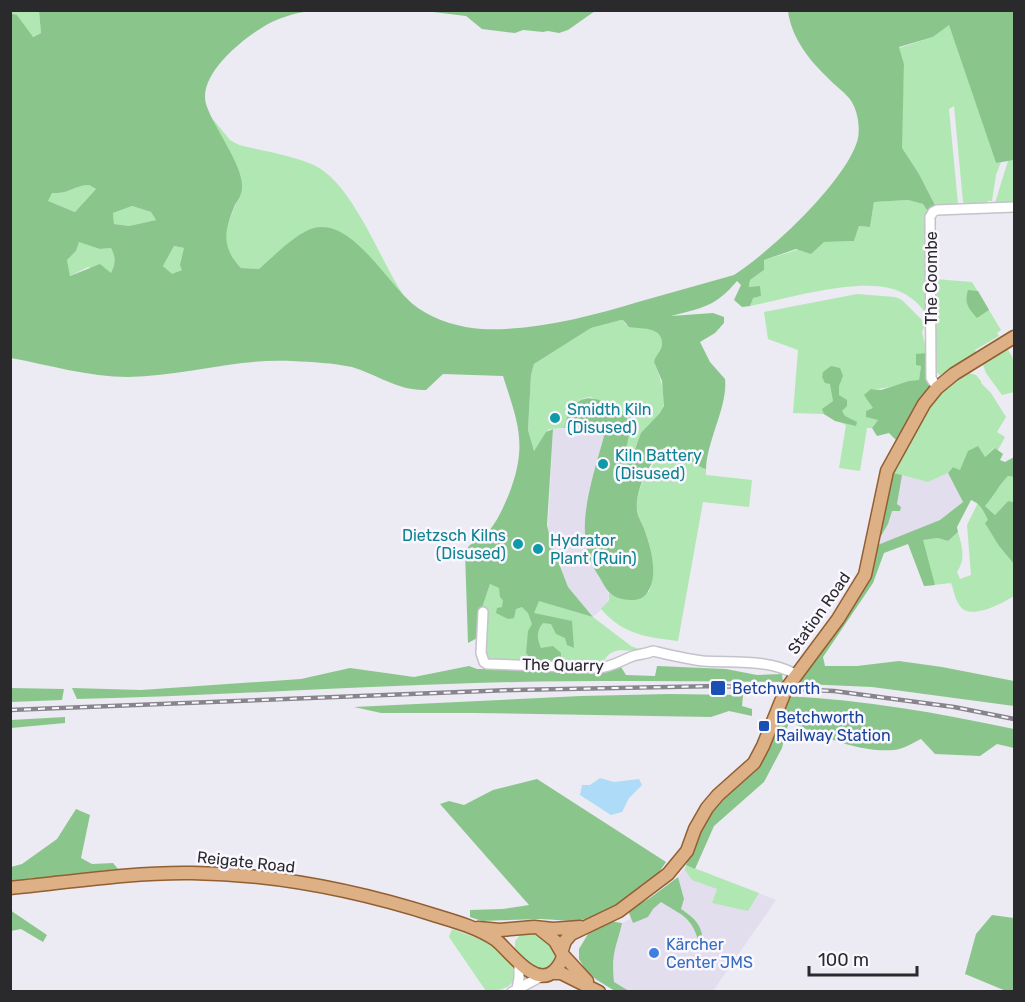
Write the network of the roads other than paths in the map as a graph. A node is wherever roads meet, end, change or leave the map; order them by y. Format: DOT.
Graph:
graph roads {
  1 [pos="1014,207"];
  2 [pos="1014,337"];
  3 [pos="937,388"];
  4 [pos="483,612"];
  5 [pos="795,674"];
  6 [pos="10,888"];
  7 [pos="584,926"];
  8 [pos="474,928"];
  9 [pos="521,928"];
  10 [pos="540,928"];
  11 [pos="509,952"];
  12 [pos="563,953"];
  13 [pos="519,964"];
  14 [pos="548,974"];
  15 [pos="514,990"];
  16 [pos="596,990"];
  1 -- 3 [label="street, The Coombe"];
  2 -- 3 [label="main road, Station Road"];
  3 -- 5 [label="main road, Station Road"];
  4 -- 5 [label="street, The Quarry"];
  5 -- 7 [label="main road, Station Road"];
  6 -- 8 [label="main road, Reigate Road"];
  7 -- 10 [label="main road, Station Road"];
  7 -- 12 [label="main road, Station Road"];
  8 -- 9 [label="main road, Reigate Road"];
  8 -- 11 [label="main road, Reigate Road"];
  9 -- 10 [label="main road"];
  9 -- 11 [label="main road"];
  10 -- 12 [label="main road"];
  11 -- 13 [label="main road"];
  12 -- 14 [label="main road"];
  12 -- 16 [label="main road"];
  13 -- 14 [label="main road"];
  13 -- 15 [label="street"];
  14 -- 15 [label="street"];
  14 -- 16 [label="main road"];
}
